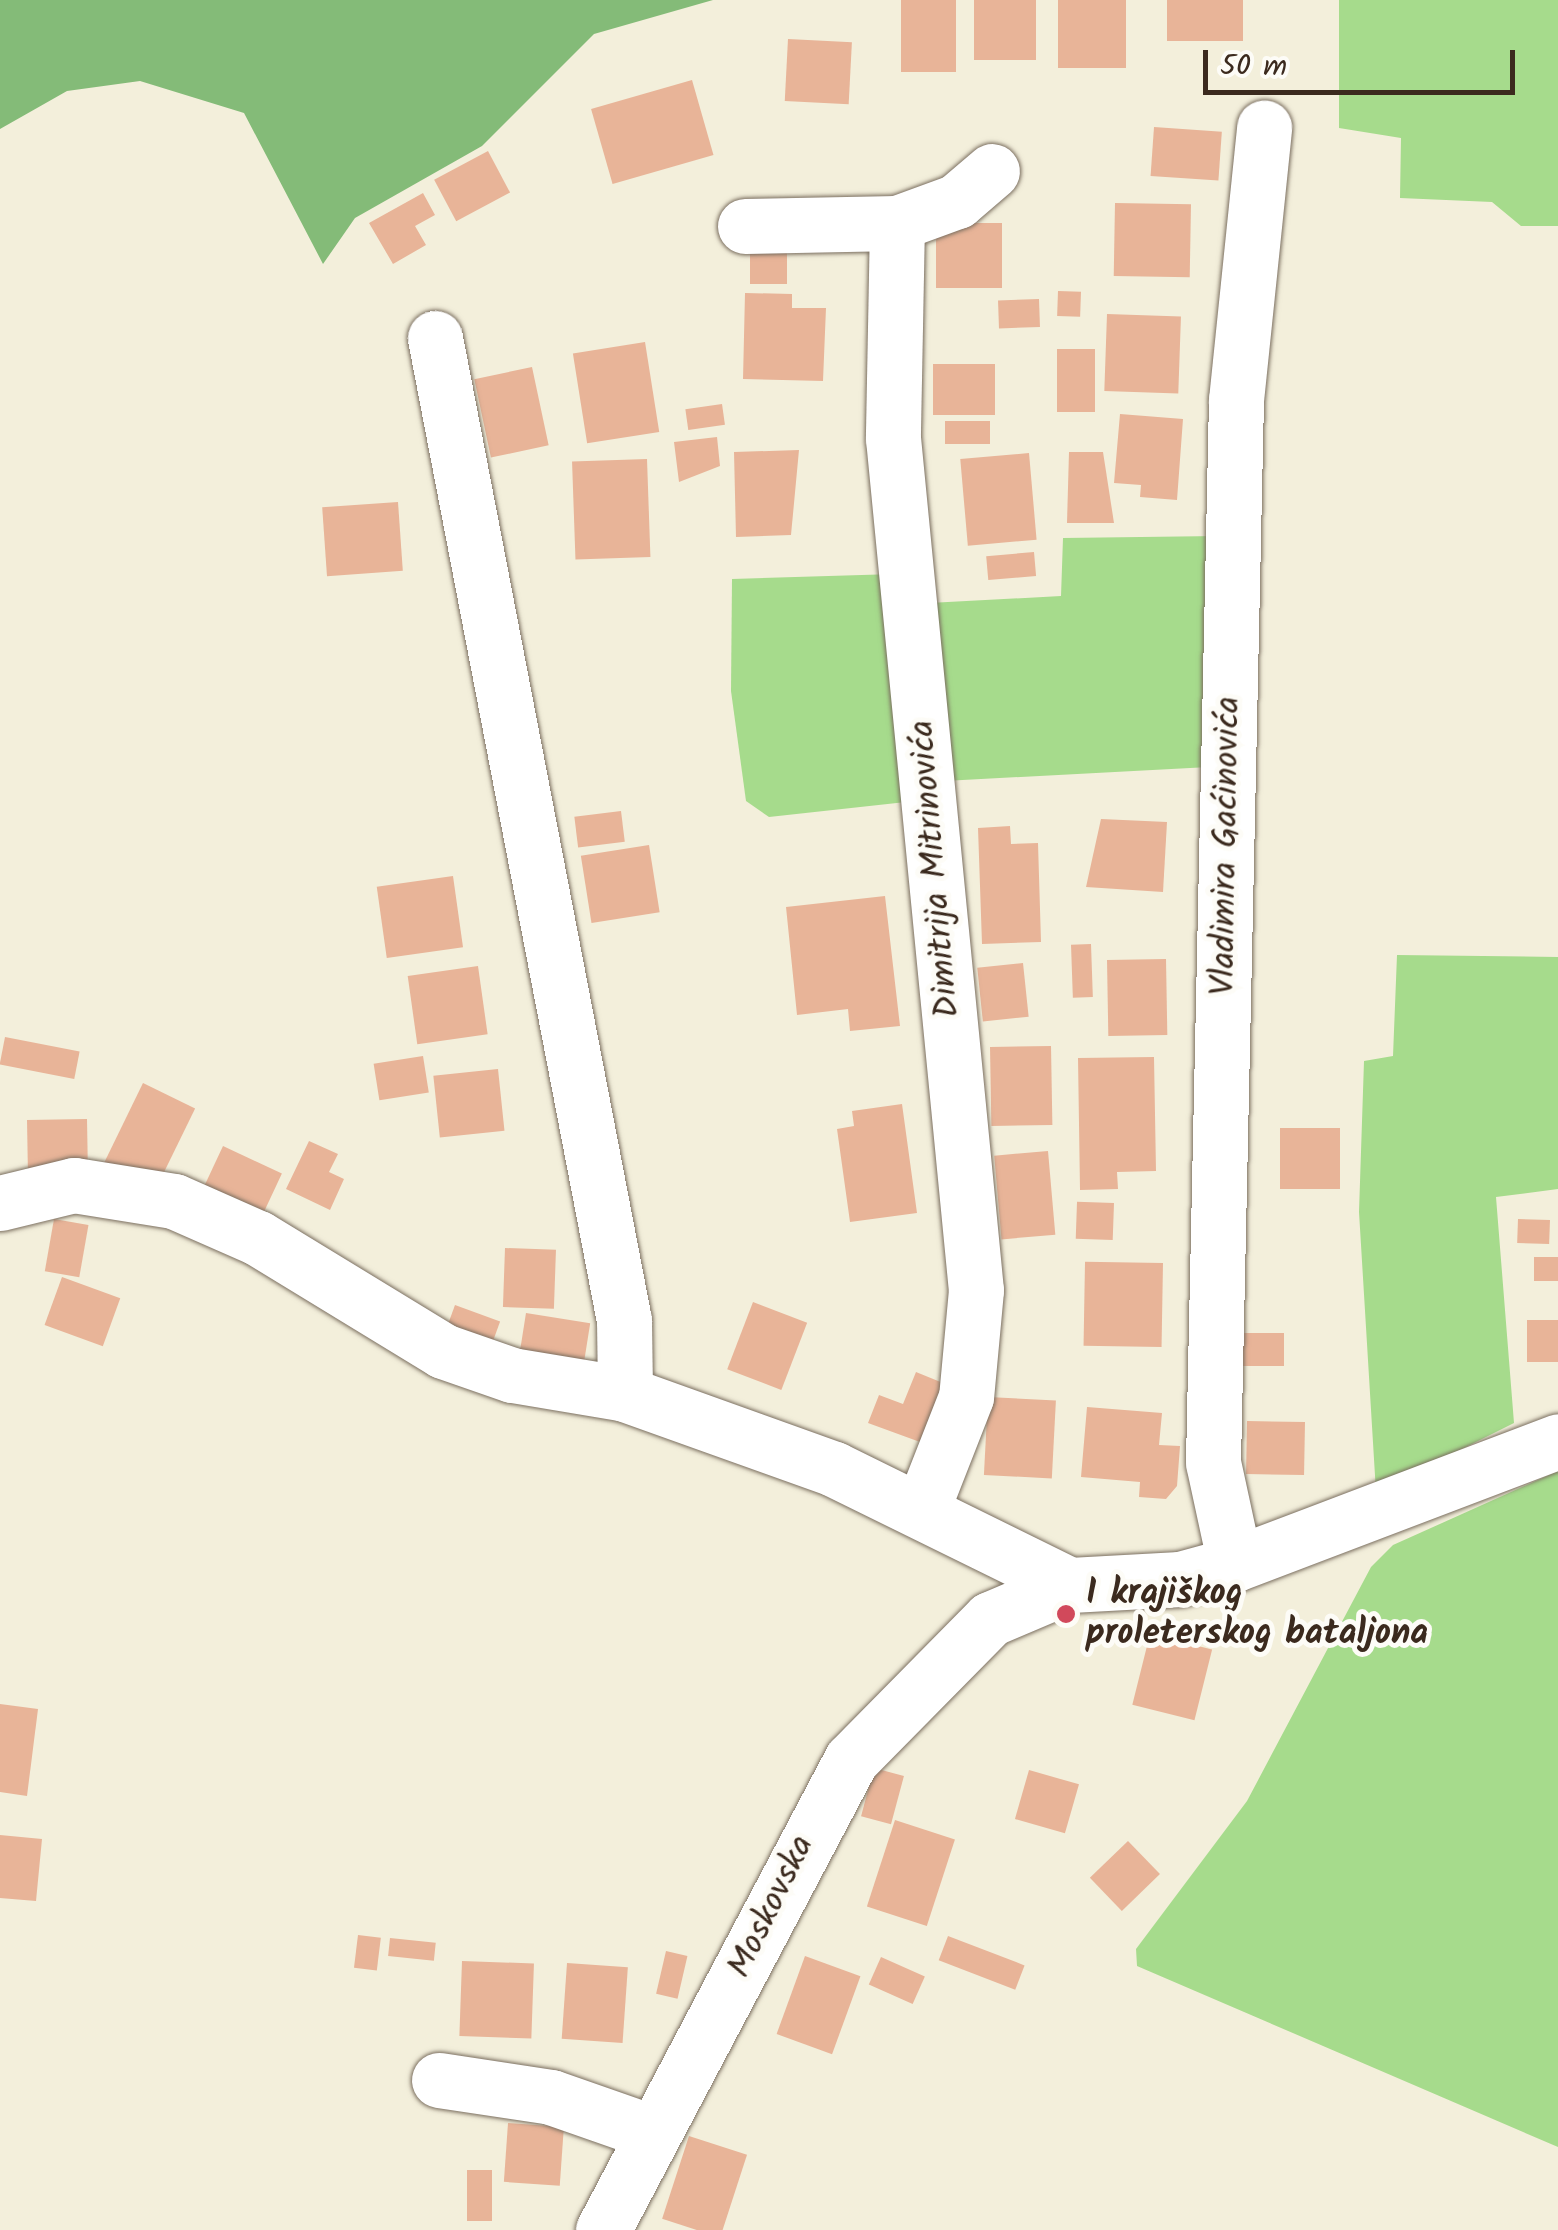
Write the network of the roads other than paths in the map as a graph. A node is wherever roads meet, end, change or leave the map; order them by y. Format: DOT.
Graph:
graph roads {
  1 [pos="1264,127"];
  2 [pos="992,170"];
  3 [pos="897,223"];
  4 [pos="745,226"];
  5 [pos="435,338"];
  6 [pos="0,1202"];
  7 [pos="625,1394"];
  8 [pos="1558,1441"];
  9 [pos="922,1506"];
  10 [pos="980,1542"];
  11 [pos="1235,1564"];
  12 [pos="1070,1585"];
  13 [pos="990,1619"];
  14 [pos="439,2080"];
  15 [pos="648,2131"];
  16 [pos="603,2230"];
  1 -- 11 [label="street, Vladimira Gaćinovića"];
  2 -- 3 [label="street"];
  3 -- 4 [label="street"];
  3 -- 9 [label="street, Dimitrija Mitrinovića"];
  5 -- 7 [label="street"];
  6 -- 7 [label="street"];
  7 -- 9 [label="street"];
  8 -- 11 [label="street"];
  9 -- 10 [label="street"];
  10 -- 12 [label="street"];
  10 -- 13 [label="street"];
  11 -- 12 [label="street"];
  12 -- 13 [label="street, Moskovska"];
  13 -- 15 [label="street, Moskovska"];
  14 -- 15 [label="street"];
  15 -- 16 [label="street, Moskovska"];
}
